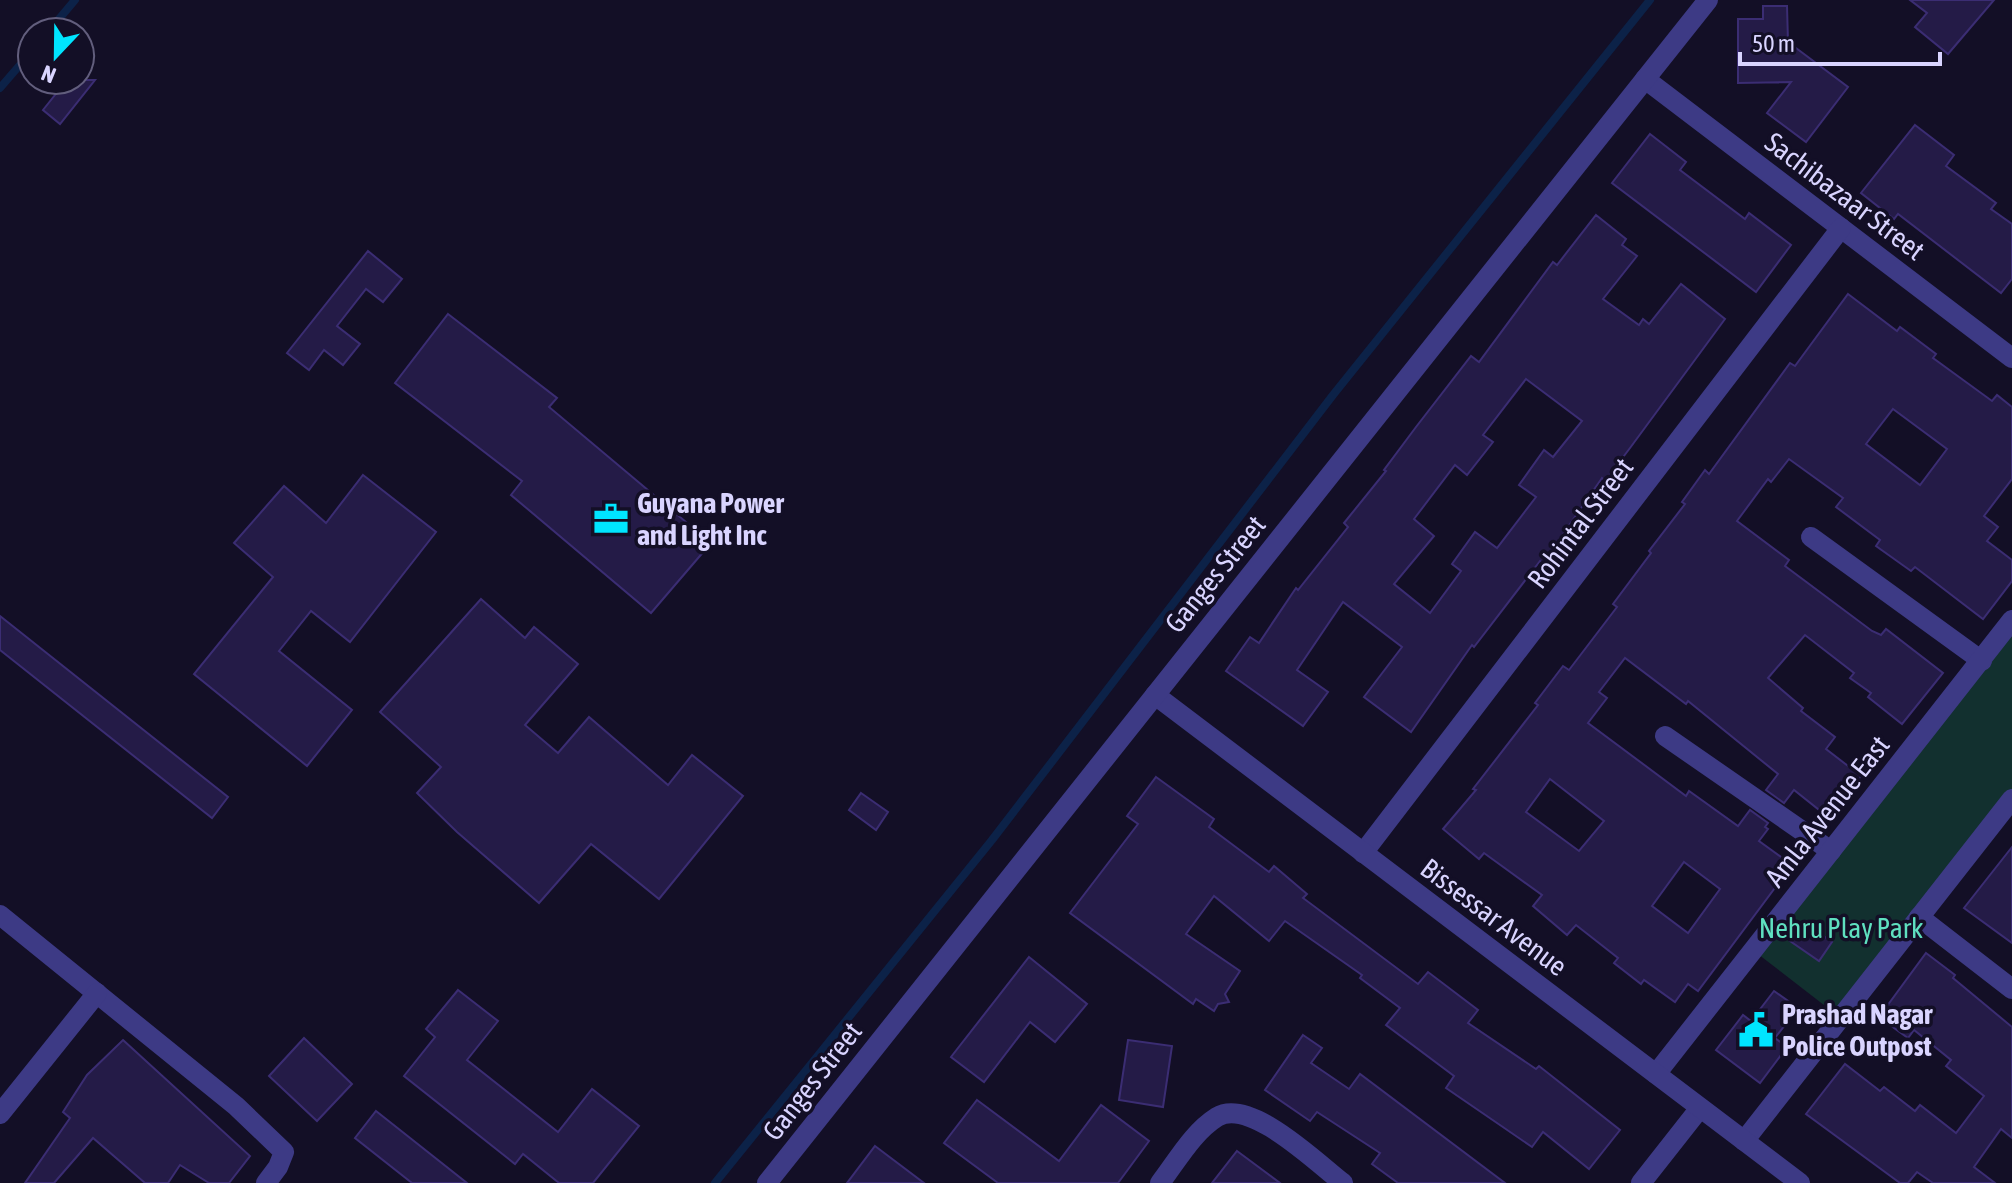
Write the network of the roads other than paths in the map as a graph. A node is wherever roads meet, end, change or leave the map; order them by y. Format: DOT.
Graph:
graph roads {
  1 [pos="1708,0"];
  2 [pos="1645,79"];
  3 [pos="1841,228"];
  4 [pos="2012,358"];
  5 [pos="1811,537"];
  6 [pos="2012,620"];
  7 [pos="1982,661"];
  8 [pos="1155,695"];
  9 [pos="1665,736"];
  10 [pos="2012,799"];
  11 [pos="1831,851"];
  12 [pos="1363,853"];
  13 [pos="0,915"];
  14 [pos="1919,917"];
  15 [pos="2012,989"];
  16 [pos="97,993"];
  17 [pos="1656,1074"];
  18 [pos="1700,1108"];
  19 [pos="0,1114"];
  20 [pos="1744,1141"];
  21 [pos="266,1183"];
  22 [pos="767,1183"];
  23 [pos="1160,1183"];
  24 [pos="1343,1183"];
  25 [pos="1641,1183"];
  26 [pos="1800,1183"];
  1 -- 2 [label="street, Ganges Street"];
  2 -- 3 [label="street, Sachibazaar Street"];
  2 -- 8 [label="street, Ganges Street"];
  3 -- 4 [label="street, Sachibazaar Street"];
  3 -- 12 [label="street, Rohintal Street"];
  5 -- 7 [label="street"];
  6 -- 7 [label="street, Amla Avenue East"];
  7 -- 11 [label="street, Amla Avenue East"];
  8 -- 12 [label="street, Bissessar Avenue"];
  8 -- 22 [label="street, Ganges Street"];
  9 -- 11 [label="street"];
  10 -- 14 [label="street"];
  11 -- 17 [label="street, Amla Avenue East"];
  12 -- 17 [label="street, Bissessar Avenue"];
  13 -- 16 [label="street"];
  14 -- 15 [label="street"];
  14 -- 20 [label="street"];
  16 -- 19 [label="street"];
  16 -- 21 [label="street"];
  17 -- 18 [label="street, Bissessar Avenue"];
  18 -- 20 [label="street, Bissessar Avenue"];
  18 -- 25 [label="street"];
  20 -- 26 [label="street, Bissessar Avenue"];
  23 -- 24 [label="street"];
}
